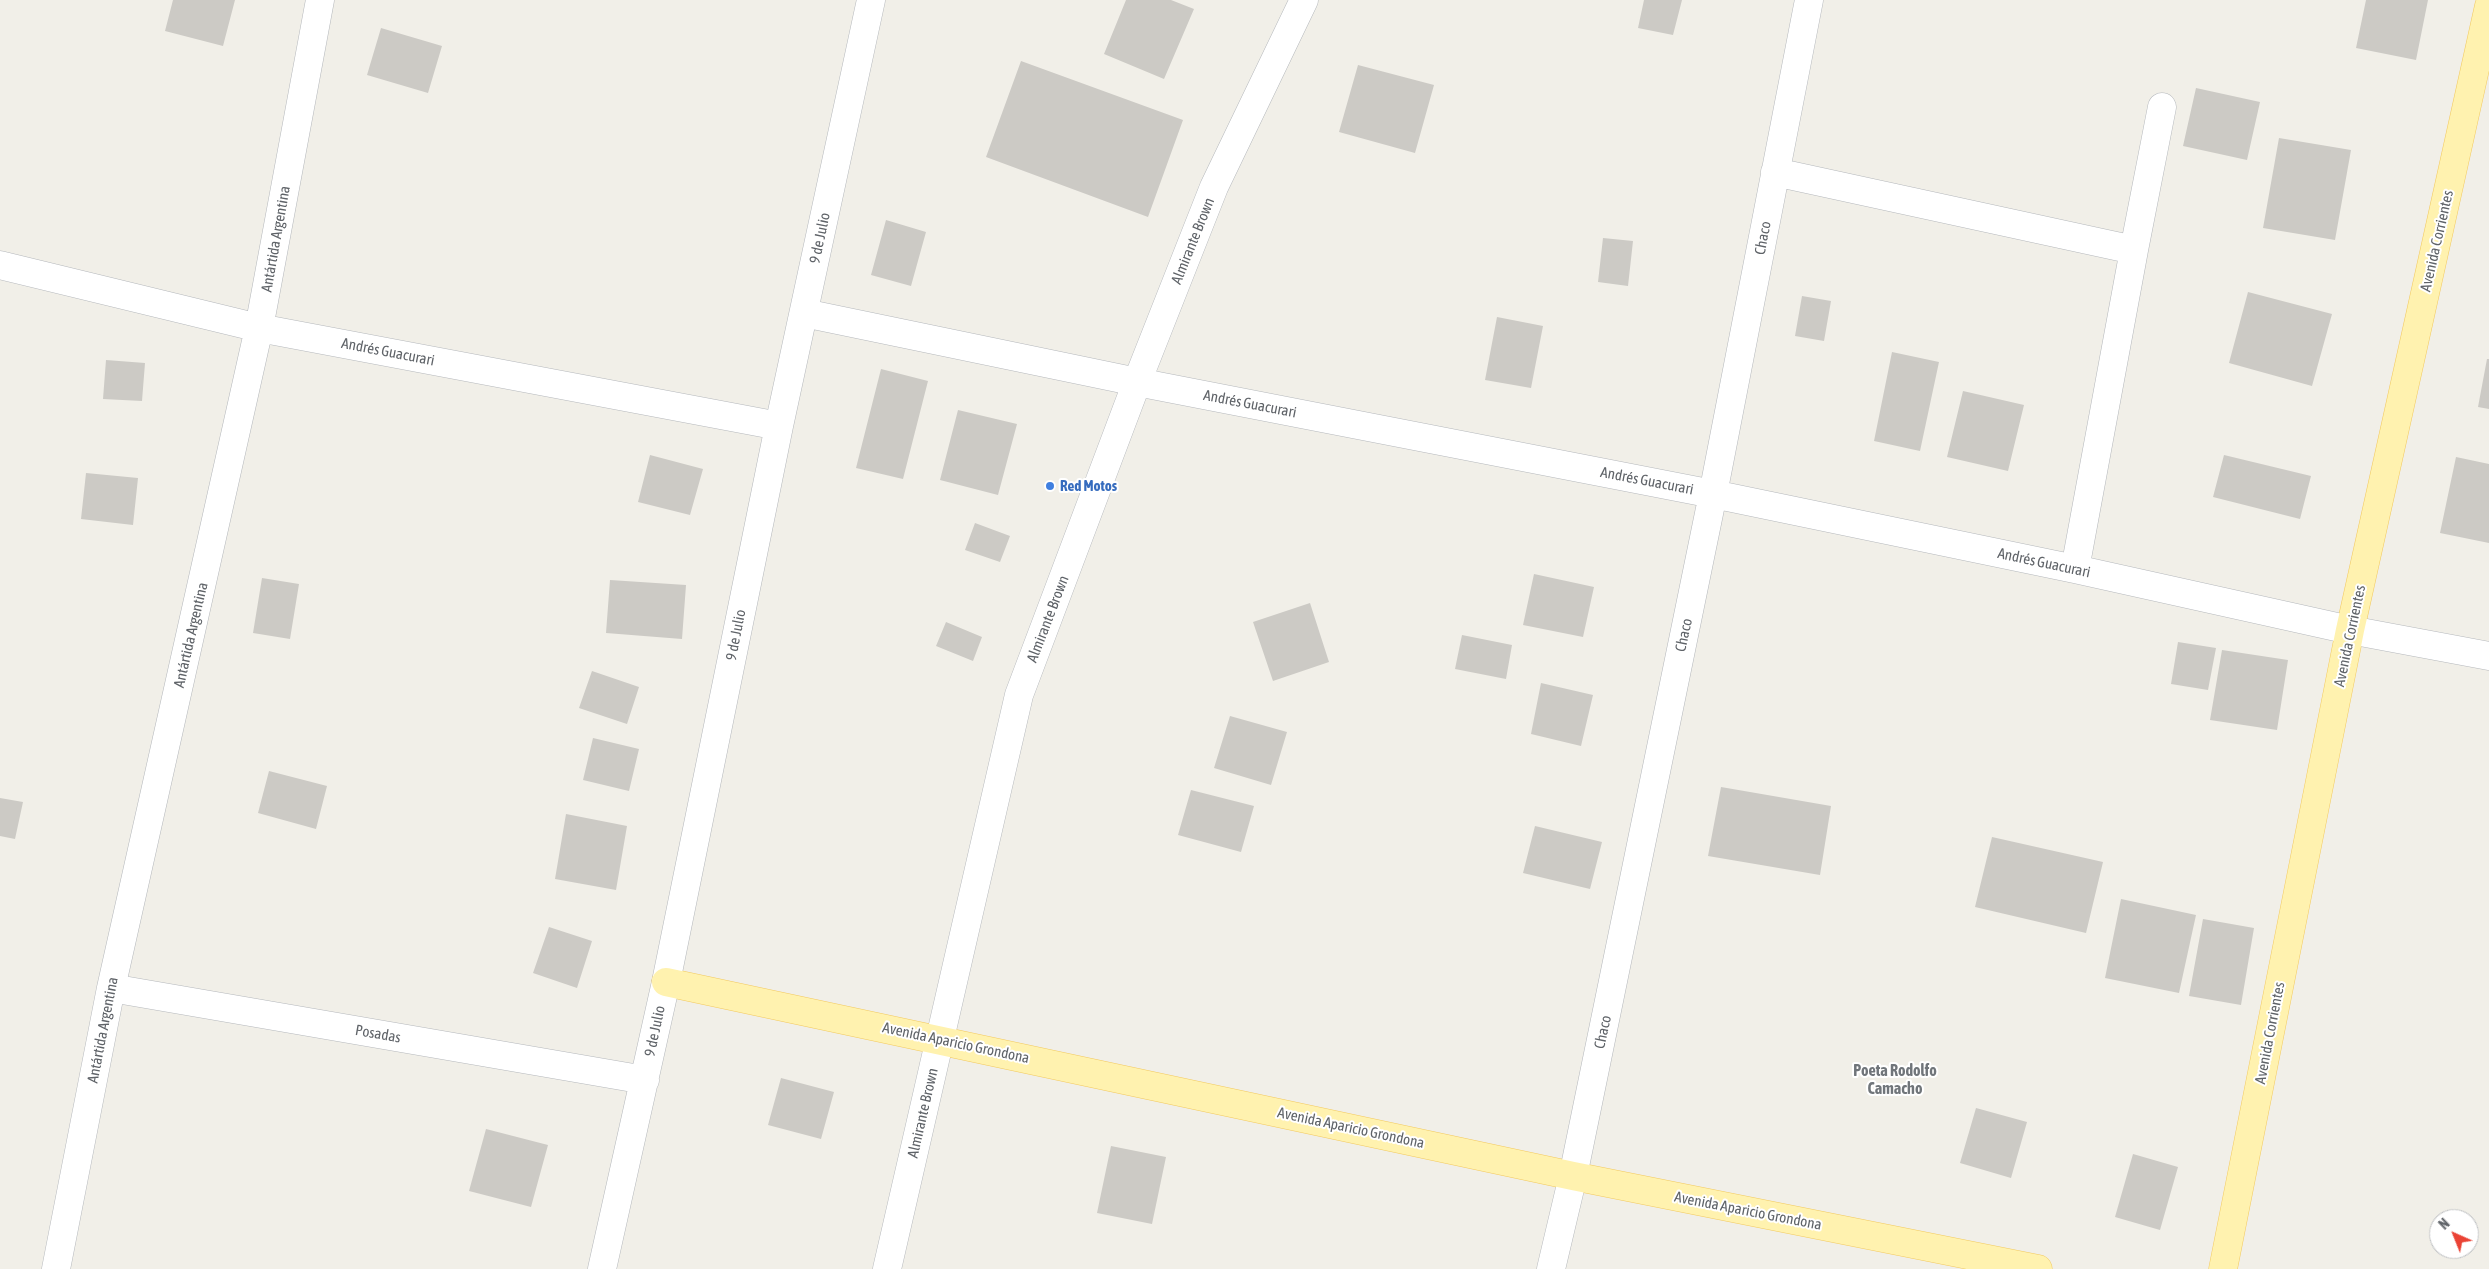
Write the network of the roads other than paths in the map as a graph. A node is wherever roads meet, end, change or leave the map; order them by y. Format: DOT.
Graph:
graph roads {
  1 [pos="320,0"];
  2 [pos="871,0"];
  3 [pos="1304,0"];
  4 [pos="1809,0"];
  5 [pos="2489,6"];
  6 [pos="2162,108"];
  7 [pos="1776,172"];
  8 [pos="2134,250"];
  9 [pos="0,265"];
  10 [pos="804,313"];
  11 [pos="259,328"];
  12 [pos="1137,382"];
  13 [pos="779,426"];
  14 [pos="1713,494"];
  15 [pos="2075,569"];
  16 [pos="2350,630"];
  17 [pos="2489,656"];
  18 [pos="666,982"];
  19 [pos="111,988"];
  20 [pos="940,1039"];
  21 [pos="645,1080"];
  22 [pos="1574,1176"];
  23 [pos="56,1269"];
  24 [pos="602,1269"];
  25 [pos="888,1269"];
  26 [pos="1551,1269"];
  27 [pos="2038,1269"];
  28 [pos="2223,1269"];
  1 -- 11 [label="street, Antártida Argentina"];
  2 -- 10 [label="street, 9 de Julio"];
  3 -- 12 [label="street, Almirante Brown"];
  4 -- 7 [label="street, Chaco"];
  5 -- 16 [label="main road, Avenida Corrientes"];
  6 -- 8 [label="street"];
  7 -- 8 [label="street"];
  7 -- 14 [label="street, Chaco"];
  8 -- 15 [label="street"];
  9 -- 11 [label="street, Andrés Guacurari"];
  10 -- 12 [label="street, Andrés Guacurari"];
  10 -- 13 [label="street, 9 de Julio"];
  11 -- 13 [label="street, Andrés Guacurari"];
  11 -- 19 [label="street, Antártida Argentina"];
  12 -- 14 [label="street, Andrés Guacurari"];
  12 -- 20 [label="street, Almirante Brown"];
  13 -- 18 [label="street, 9 de Julio"];
  14 -- 15 [label="street, Andrés Guacurari"];
  14 -- 22 [label="street, Chaco"];
  15 -- 16 [label="street, Andrés Guacurari"];
  16 -- 17 [label="street, Andrés Guacurari"];
  16 -- 28 [label="main road, Avenida Corrientes"];
  18 -- 20 [label="main road, Avenida Aparicio Grondona"];
  18 -- 21 [label="street, 9 de Julio"];
  19 -- 21 [label="street, Posadas"];
  19 -- 23 [label="street, Antártida Argentina"];
  20 -- 22 [label="main road, Avenida Aparicio Grondona"];
  20 -- 25 [label="street, Almirante Brown"];
  21 -- 24 [label="street, 9 de Julio"];
  22 -- 26 [label="street, Chaco"];
  22 -- 27 [label="main road, Avenida Aparicio Grondona"];
}
